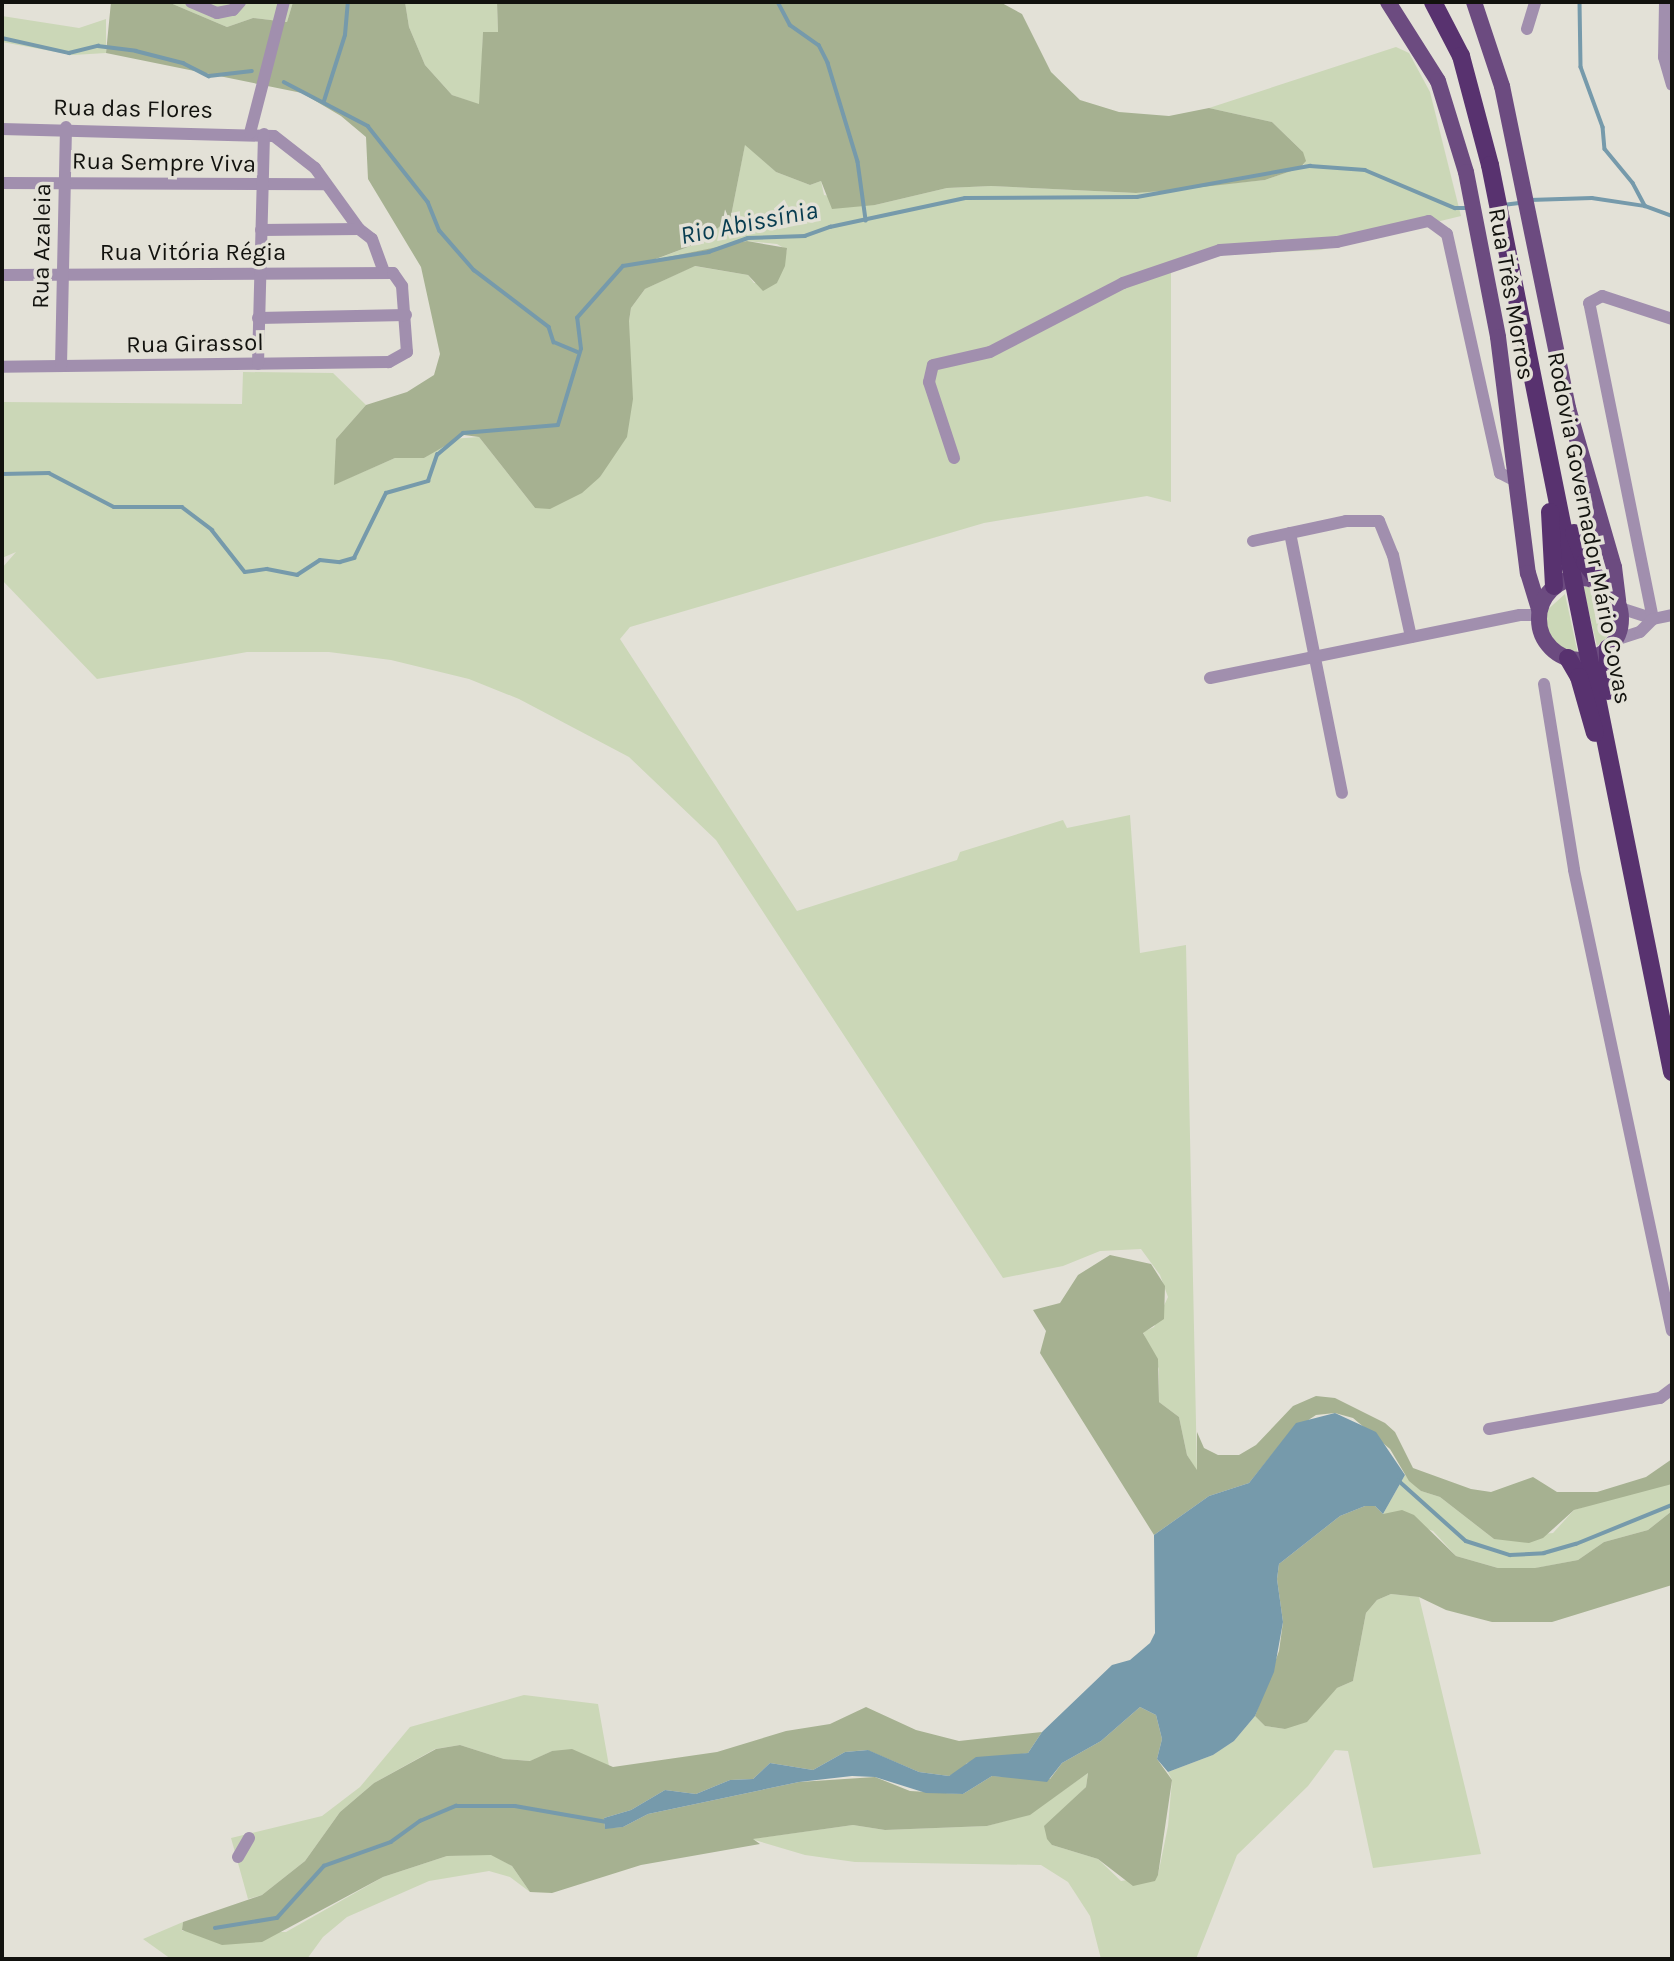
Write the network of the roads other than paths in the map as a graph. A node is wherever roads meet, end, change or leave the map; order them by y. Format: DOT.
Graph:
graph roads {
  1 [pos="191,2"];
  2 [pos="240,2"];
  3 [pos="284,2"];
  4 [pos="1388,2"];
  5 [pos="1433,2"];
  6 [pos="1474,2"];
  7 [pos="1535,2"];
  8 [pos="1665,2"];
  9 [pos="1527,29"];
  10 [pos="1672,85"];
  11 [pos="66,127"];
  12 [pos="2,129"];
  13 [pos="257,133"];
  14 [pos="64,182"];
  15 [pos="2,183"];
  16 [pos="326,184"];
  17 [pos="262,187"];
  18 [pos="359,229"];
  19 [pos="261,230"];
  20 [pos="384,272"];
  21 [pos="2,275"];
  22 [pos="61,275"];
  23 [pos="259,275"];
  24 [pos="406,315"];
  25 [pos="258,318"];
  26 [pos="1672,319"];
  27 [pos="258,365"];
  28 [pos="61,366"];
  29 [pos="2,367"];
  30 [pos="1550,456"];
  31 [pos="954,458"];
  32 [pos="1518,482"];
  33 [pos="1560,506"];
  34 [pos="1290,533"];
  35 [pos="1253,541"];
  36 [pos="1573,578"];
  37 [pos="1600,582"];
  38 [pos="1554,586"];
  39 [pos="1648,600"];
  40 [pos="1619,605"];
  41 [pos="1640,611"];
  42 [pos="1539,613"];
  43 [pos="1672,615"];
  44 [pos="1653,619"];
  45 [pos="1411,637"];
  46 [pos="1612,644"];
  47 [pos="1315,656"];
  48 [pos="1567,658"];
  49 [pos="1590,658"];
  50 [pos="1210,678"];
  51 [pos="1544,684"];
  52 [pos="1613,772"];
  53 [pos="1342,793"];
  54 [pos="1618,802"];
  55 [pos="1672,1072"];
  56 [pos="1672,1331"];
  57 [pos="1672,1389"];
  58 [pos="1489,1429"];
  59 [pos="249,1838"];
  60 [pos="238,1857"];
  1 -- 2 [label="street"];
  3 -- 13 [label="street"];
  4 -- 32 [label="main road, Rua Três Morros"];
  5 -- 30 [label="highway, Rodovia Governador Mário Covas"];
  6 -- 40 [label="main road, Rua Três Morros"];
  7 -- 9 [label="street"];
  8 -- 10 [label="street"];
  11 -- 12 [label="street, Rua das Flores"];
  11 -- 13 [label="street, Rua das Flores"];
  11 -- 14 [label="street, Rua Azaleia"];
  13 -- 16 [label="street"];
  13 -- 17 [label="street"];
  14 -- 15 [label="street, Rua Sempre Viva"];
  14 -- 17 [label="street, Rua Sempre Viva"];
  14 -- 22 [label="street, Rua Azaleia"];
  16 -- 17 [label="street, Rua Sempre Viva"];
  16 -- 18 [label="street"];
  17 -- 19 [label="street"];
  18 -- 19 [label="street"];
  18 -- 20 [label="street"];
  19 -- 23 [label="street"];
  20 -- 23 [label="street, Rua Vitória Régia"];
  20 -- 24 [label="street"];
  21 -- 22 [label="street, Rua Vitória Régia"];
  22 -- 23 [label="street, Rua Vitória Régia"];
  22 -- 28 [label="street, Rua Azaleia"];
  23 -- 25 [label="street"];
  24 -- 25 [label="street"];
  24 -- 27 [label="street, Rua Girassol"];
  25 -- 27 [label="street"];
  26 -- 39 [label="street"];
  27 -- 28 [label="street, Rua Girassol"];
  28 -- 29 [label="street, Rua Girassol"];
  30 -- 33 [label="highway, Rodovia Governador Mário Covas"];
  30 -- 38 [label="highway"];
  31 -- 32 [label="street"];
  32 -- 42 [label="main road, Rua Três Morros"];
  33 -- 36 [label="highway, Rodovia Governador Mário Covas"];
  33 -- 37 [label="highway"];
  34 -- 35 [label="street"];
  34 -- 45 [label="street"];
  34 -- 47 [label="street"];
  36 -- 37 [label="main road"];
  36 -- 38 [label="main road"];
  36 -- 49 [label="highway, Rodovia Governador Mário Covas"];
  37 -- 40 [label="main road"];
  38 -- 42 [label="main road"];
  39 -- 41 [label="street"];
  39 -- 44 [label="street"];
  40 -- 41 [label="street"];
  40 -- 46 [label="main road, Rua Três Morros"];
  41 -- 44 [label="street"];
  42 -- 45 [label="street"];
  42 -- 48 [label="main road, Rua Três Morros"];
  43 -- 44 [label="street"];
  44 -- 46 [label="street"];
  45 -- 47 [label="street"];
  46 -- 49 [label="main road"];
  46 -- 54 [label="highway"];
  47 -- 50 [label="street"];
  47 -- 53 [label="street"];
  48 -- 49 [label="main road"];
  48 -- 52 [label="highway"];
  49 -- 52 [label="highway, Rodovia Governador Mário Covas"];
  51 -- 56 [label="street"];
  52 -- 54 [label="highway, Rodovia Governador Mário Covas"];
  54 -- 55 [label="highway, Rodovia Governador Mário Covas"];
  57 -- 58 [label="street"];
  59 -- 60 [label="street"];
}
